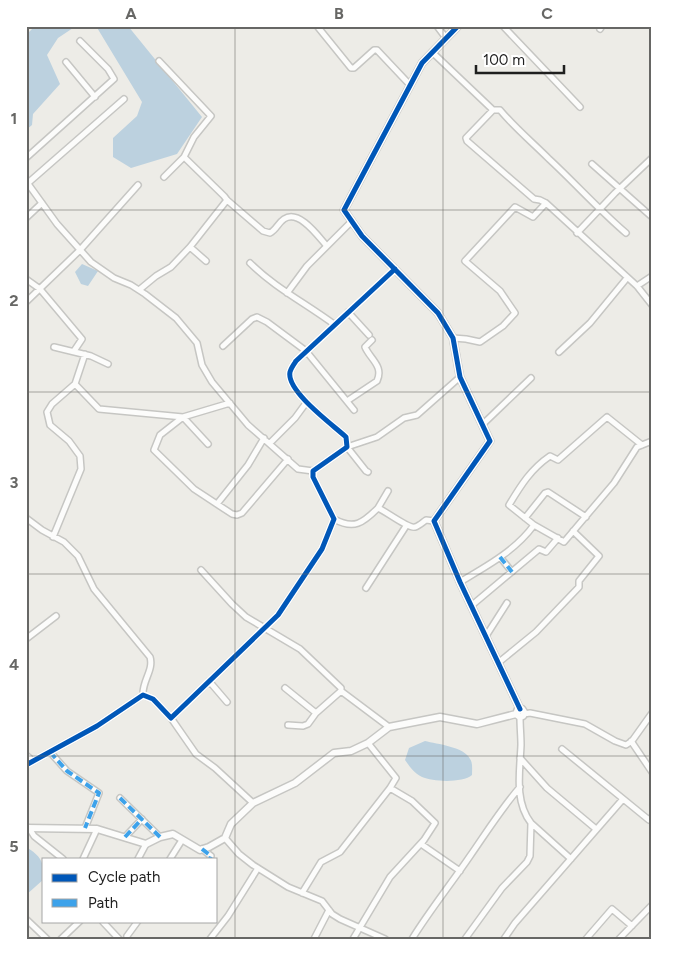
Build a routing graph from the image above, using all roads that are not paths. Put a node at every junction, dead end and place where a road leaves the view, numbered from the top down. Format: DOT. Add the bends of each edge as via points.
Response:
graph roads {
  1 [pos="317,26"];
  2 [pos="437,26"];
  3 [pos="458,26"];
  4 [pos="503,26"];
  5 [pos="446,38"];
  6 [pos="80,41"];
  7 [pos="432,52"];
  8 [pos="159,61"];
  9 [pos="66,62"];
  10 [pos="410,86"];
  11 [pos="95,97"];
  12 [pos="124,99"];
  13 [pos="580,108"];
  14 [pos="493,110"];
  15 [pos="184,157"];
  16 [pos="26,158"];
  17 [pos="652,158"];
  18 [pos="592,164"];
  19 [pos="164,177"];
  20 [pos="27,182"];
  21 [pos="138,185"];
  22 [pos="620,188"];
  23 [pos="227,200"];
  24 [pos="42,203"];
  25 [pos="546,203"];
  26 [pos="598,209"];
  27 [pos="652,217"];
  28 [pos="26,218"];
  29 [pos="352,221"];
  30 [pos="577,233"];
  31 [pos="626,233"];
  32 [pos="326,245"];
  33 [pos="190,246"];
  34 [pos="80,250"];
  35 [pos="206,261"];
  36 [pos="250,263"];
  37 [pos="395,269"];
  38 [pos="652,276"];
  39 [pos="628,278"];
  40 [pos="26,279"];
  41 [pos="637,286"];
  42 [pos="40,289"];
  43 [pos="138,290"];
  44 [pos="287,293"];
  45 [pos="26,302"];
  46 [pos="652,305"];
  47 [pos="348,312"];
  48 [pos="335,324"];
  49 [pos="368,335"];
  50 [pos="453,338"];
  51 [pos="372,340"];
  52 [pos="223,346"];
  53 [pos="54,347"];
  54 [pos="74,351"];
  55 [pos="306,351"];
  56 [pos="559,352"];
  57 [pos="86,354"];
  58 [pos="108,364"];
  59 [pos="460,377"];
  60 [pos="531,378"];
  61 [pos="75,384"];
  62 [pos="347,401"];
  63 [pos="306,402"];
  64 [pos="230,403"];
  65 [pos="354,410"];
  66 [pos="183,417"];
  67 [pos="483,424"];
  68 [pos="264,438"];
  69 [pos="652,441"];
  70 [pos="270,443"];
  71 [pos="208,444"];
  72 [pos="642,445"];
  73 [pos="347,447"];
  74 [pos="288,459"];
  75 [pos="313,471"];
  76 [pos="368,472"];
  77 [pos="388,491"];
  78 [pos="216,504"];
  79 [pos="378,508"];
  80 [pos="586,516"];
  81 [pos="26,518"];
  82 [pos="525,518"];
  83 [pos="334,520"];
  84 [pos="434,522"];
  85 [pos="534,525"];
  86 [pos="406,526"];
  87 [pos="573,531"];
  88 [pos="54,536"];
  89 [pos="558,538"];
  90 [pos="500,557"];
  91 [pos="201,570"];
  92 [pos="512,572"];
  93 [pos="460,582"];
  94 [pos="366,588"];
  95 [pos="507,603"];
  96 [pos="471,606"];
  97 [pos="56,616"];
  98 [pos="264,628"];
  99 [pos="486,636"];
  100 [pos="26,639"];
  101 [pos="498,662"];
  102 [pos="209,681"];
  103 [pos="285,688"];
  104 [pos="341,691"];
  105 [pos="143,695"];
  106 [pos="227,702"];
  107 [pos="316,713"];
  108 [pos="520,713"];
  109 [pos="652,713"];
  110 [pos="171,718"];
  111 [pos="288,725"];
  112 [pos="389,726"];
  113 [pos="631,741"];
  114 [pos="368,743"];
  115 [pos="562,749"];
  116 [pos="50,752"];
  117 [pos="26,755"];
  118 [pos="520,758"];
  119 [pos="33,761"];
  120 [pos="26,765"];
  121 [pos="652,772"];
  122 [pos="520,787"];
  123 [pos="390,788"];
  124 [pos="120,798"];
  125 [pos="623,799"];
  126 [pos="253,803"];
  127 [pos="652,818"];
  128 [pos="142,819"];
  129 [pos="531,823"];
  130 [pos="28,828"];
  131 [pos="85,828"];
  132 [pos="97,828"];
  133 [pos="596,829"];
  134 [pos="125,837"];
  135 [pos="160,837"];
  136 [pos="225,838"];
  137 [pos="182,840"];
  138 [pos="146,844"];
  139 [pos="421,844"];
  140 [pos="202,849"];
  141 [pos="62,858"];
  142 [pos="83,858"];
  143 [pos="139,858"];
  144 [pos="171,858"];
  145 [pos="210,858"];
  146 [pos="571,858"];
  147 [pos="258,868"];
  148 [pos="460,871"];
  149 [pos="302,893"];
  150 [pos="652,905"];
  151 [pos="328,910"];
  152 [pos="31,914"];
  153 [pos="26,920"];
  154 [pos="79,922"];
  155 [pos="103,922"];
  156 [pos="137,922"];
  157 [pos="632,926"];
  158 [pos="359,927"];
  159 [pos="466,937"];
  160 [pos="127,938"];
  161 [pos="47,939"];
  162 [pos="61,939"];
  163 [pos="119,939"];
  164 [pos="210,939"];
  165 [pos="314,939"];
  166 [pos="353,939"];
  167 [pos="385,939"];
  168 [pos="412,939"];
  169 [pos="473,939"];
  170 [pos="504,939"];
  171 [pos="586,939"];
  172 [pos="619,939"];
  1 -- 10 [label="street" via="351,68 377,50"];
  2 -- 5 [label="street"];
  3 -- 5 [label="street"];
  4 -- 13 [label="street"];
  5 -- 7 [label="street"];
  6 -- 11 [label="street" via="114,77"];
  7 -- 10 [label="street" via="422,62"];
  7 -- 14 [label="street"];
  8 -- 15 [label="street" via="211,116 194,137"];
  9 -- 11 [label="street"];
  10 -- 29 [label="street" via="344,210"];
  11 -- 16 [label="street"];
  12 -- 20 [label="street"];
  14 -- 25 [label="street" via="466,138 467,141 534,200"];
  14 -- 26 [label="street" via="500,110 519,133"];
  15 -- 19 [label="street"];
  15 -- 23 [label="street"];
  17 -- 22 [label="street"];
  18 -- 22 [label="street"];
  20 -- 24 [label="street"];
  21 -- 34 [label="street"];
  22 -- 26 [label="street"];
  22 -- 27 [label="street"];
  23 -- 32 [label="street" via="270,234 283,220 295,218 310,226"];
  23 -- 33 [label="street"];
  24 -- 28 [label="street"];
  24 -- 34 [label="street"];
  25 -- 30 [label="street"];
  25 -- 50 [label="street" via="532,217 515,207 466,261 500,291 514,313 503,326 480,342"];
  26 -- 30 [label="street"];
  26 -- 31 [label="street"];
  29 -- 32 [label="street"];
  29 -- 37 [label="street" via="362,236"];
  30 -- 39 [label="street"];
  32 -- 44 [label="street"];
  33 -- 35 [label="street"];
  33 -- 43 [label="street" via="171,267"];
  34 -- 42 [label="street"];
  34 -- 43 [label="street" via="102,270"];
  36 -- 44 [label="street"];
  37 -- 47 [label="street"];
  37 -- 50 [label="street" via="438,313"];
  38 -- 41 [label="street"];
  39 -- 41 [label="street"];
  39 -- 56 [label="street"];
  40 -- 42 [label="street"];
  41 -- 46 [label="street"];
  42 -- 45 [label="street"];
  42 -- 54 [label="street" via="82,339"];
  43 -- 64 [label="street" via="186,329 197,343 202,365 212,382"];
  44 -- 48 [label="street"];
  47 -- 48 [label="street"];
  47 -- 49 [label="street"];
  48 -- 55 [label="street"];
  50 -- 59 [label="street"];
  51 -- 62 [label="street" via="365,347 377,363 377,381"];
  52 -- 55 [label="street" via="257,317"];
  53 -- 54 [label="street"];
  54 -- 57 [label="street"];
  55 -- 62 [label="street"];
  55 -- 63 [label="street" via="290,372 291,382"];
  57 -- 58 [label="street"];
  57 -- 61 [label="street"];
  59 -- 67 [label="street"];
  59 -- 73 [label="street" via="417,415 404,418 377,437"];
  60 -- 67 [label="street"];
  61 -- 66 [label="street" via="99,409"];
  61 -- 88 [label="street" via="47,412 50,424 80,456 81,469"];
  62 -- 65 [label="street"];
  63 -- 70 [label="street"];
  63 -- 73 [label="street" via="346,438"];
  64 -- 66 [label="street"];
  64 -- 68 [label="street"];
  66 -- 71 [label="street"];
  66 -- 78 [label="street" via="160,435 154,450 194,490"];
  67 -- 84 [label="street" via="490,441"];
  68 -- 70 [label="street"];
  68 -- 78 [label="street" via="248,465"];
  69 -- 72 [label="street"];
  70 -- 74 [label="street"];
  72 -- 80 [label="street" via="637,447 614,483"];
  72 -- 82 [label="street" via="607,417 558,460 550,456 524,480 509,505"];
  73 -- 75 [label="street"];
  73 -- 76 [label="street"];
  74 -- 75 [label="street" via="298,469"];
  74 -- 78 [label="street" via="242,513 232,514"];
  75 -- 83 [label="street"];
  77 -- 79 [label="street"];
  79 -- 83 [label="street" via="360,524 342,524"];
  79 -- 86 [label="street"];
  80 -- 82 [label="street" via="545,492"];
  80 -- 87 [label="street"];
  81 -- 88 [label="street"];
  82 -- 85 [label="street"];
  83 -- 98 [label="street" via="322,549 278,615"];
  84 -- 86 [label="street" via="426,520 416,527"];
  84 -- 93 [label="street"];
  85 -- 89 [label="street"];
  85 -- 90 [label="street" via="523,540"];
  86 -- 94 [label="street"];
  87 -- 89 [label="street" via="564,542"];
  87 -- 101 [label="street" via="599,556 578,581 579,587 536,632"];
  88 -- 105 [label="street" via="78,556 94,588 150,657 152,664"];
  89 -- 92 [label="street" via="546,552 539,549"];
  90 -- 92 [label="street"];
  90 -- 93 [label="street"];
  91 -- 98 [label="street" via="246,617"];
  92 -- 96 [label="street"];
  93 -- 96 [label="street"];
  95 -- 99 [label="street"];
  96 -- 99 [label="street"];
  97 -- 100 [label="street"];
  98 -- 102 [label="street"];
  98 -- 104 [label="street" via="300,649"];
  99 -- 101 [label="street"];
  101 -- 108 [label="street"];
  102 -- 106 [label="street"];
  102 -- 110 [label="street"];
  103 -- 107 [label="street"];
  104 -- 107 [label="street"];
  104 -- 112 [label="street"];
  105 -- 110 [label="street" via="153,699"];
  105 -- 116 [label="street"];
  107 -- 111 [label="street" via="308,724"];
  108 -- 112 [label="street" via="477,724 440,717"];
  108 -- 113 [label="street" via="585,724 614,741 626,745"];
  108 -- 118 [label="street"];
  109 -- 113 [label="street"];
  110 -- 126 [label="street" via="196,754"];
  112 -- 114 [label="street"];
  113 -- 121 [label="street"];
  114 -- 123 [label="street" via="396,778"];
  114 -- 126 [label="street" via="351,751 334,753 295,783"];
  115 -- 125 [label="street"];
  116 -- 119 [label="street"];
  116 -- 131 [label="street" via="67,770 99,793"];
  117 -- 119 [label="street"];
  118 -- 122 [label="street"];
  118 -- 133 [label="street" via="547,788"];
  119 -- 120 [label="street"];
  122 -- 129 [label="street" via="526,816"];
  122 -- 148 [label="street" via="503,806"];
  123 -- 139 [label="street" via="412,801 435,824"];
  123 -- 149 [label="street" via="340,852 321,862"];
  124 -- 128 [label="street"];
  125 -- 127 [label="street" via="646,819"];
  125 -- 133 [label="street"];
  126 -- 136 [label="street" via="231,824"];
  128 -- 134 [label="street"];
  128 -- 135 [label="street"];
  129 -- 146 [label="street"];
  129 -- 159 [label="street" via="527,862 507,882"];
  130 -- 131 [label="street"];
  130 -- 141 [label="street"];
  131 -- 132 [label="street"];
  132 -- 134 [label="street"];
  132 -- 142 [label="street"];
  133 -- 146 [label="street"];
  134 -- 138 [label="street"];
  135 -- 137 [label="street" via="173,834"];
  135 -- 138 [label="street"];
  136 -- 140 [label="street"];
  136 -- 147 [label="street"];
  137 -- 140 [label="street"];
  137 -- 144 [label="street"];
  138 -- 143 [label="street"];
  139 -- 148 [label="street"];
  139 -- 158 [label="street" via="390,877"];
  140 -- 145 [label="street"];
  146 -- 170 [label="street"];
  147 -- 149 [label="street"];
  147 -- 164 [label="street"];
  148 -- 168 [label="street"];
  149 -- 151 [label="street" via="322,901"];
  150 -- 157 [label="street"];
  151 -- 158 [label="street"];
  151 -- 165 [label="street"];
  152 -- 153 [label="street"];
  153 -- 161 [label="street"];
  154 -- 162 [label="street"];
  155 -- 163 [label="street"];
  156 -- 160 [label="street"];
  157 -- 171 [label="street" via="612,909"];
  157 -- 172 [label="street"];
  158 -- 166 [label="street"];
  158 -- 167 [label="street"];
  159 -- 169 [label="street"];
}
